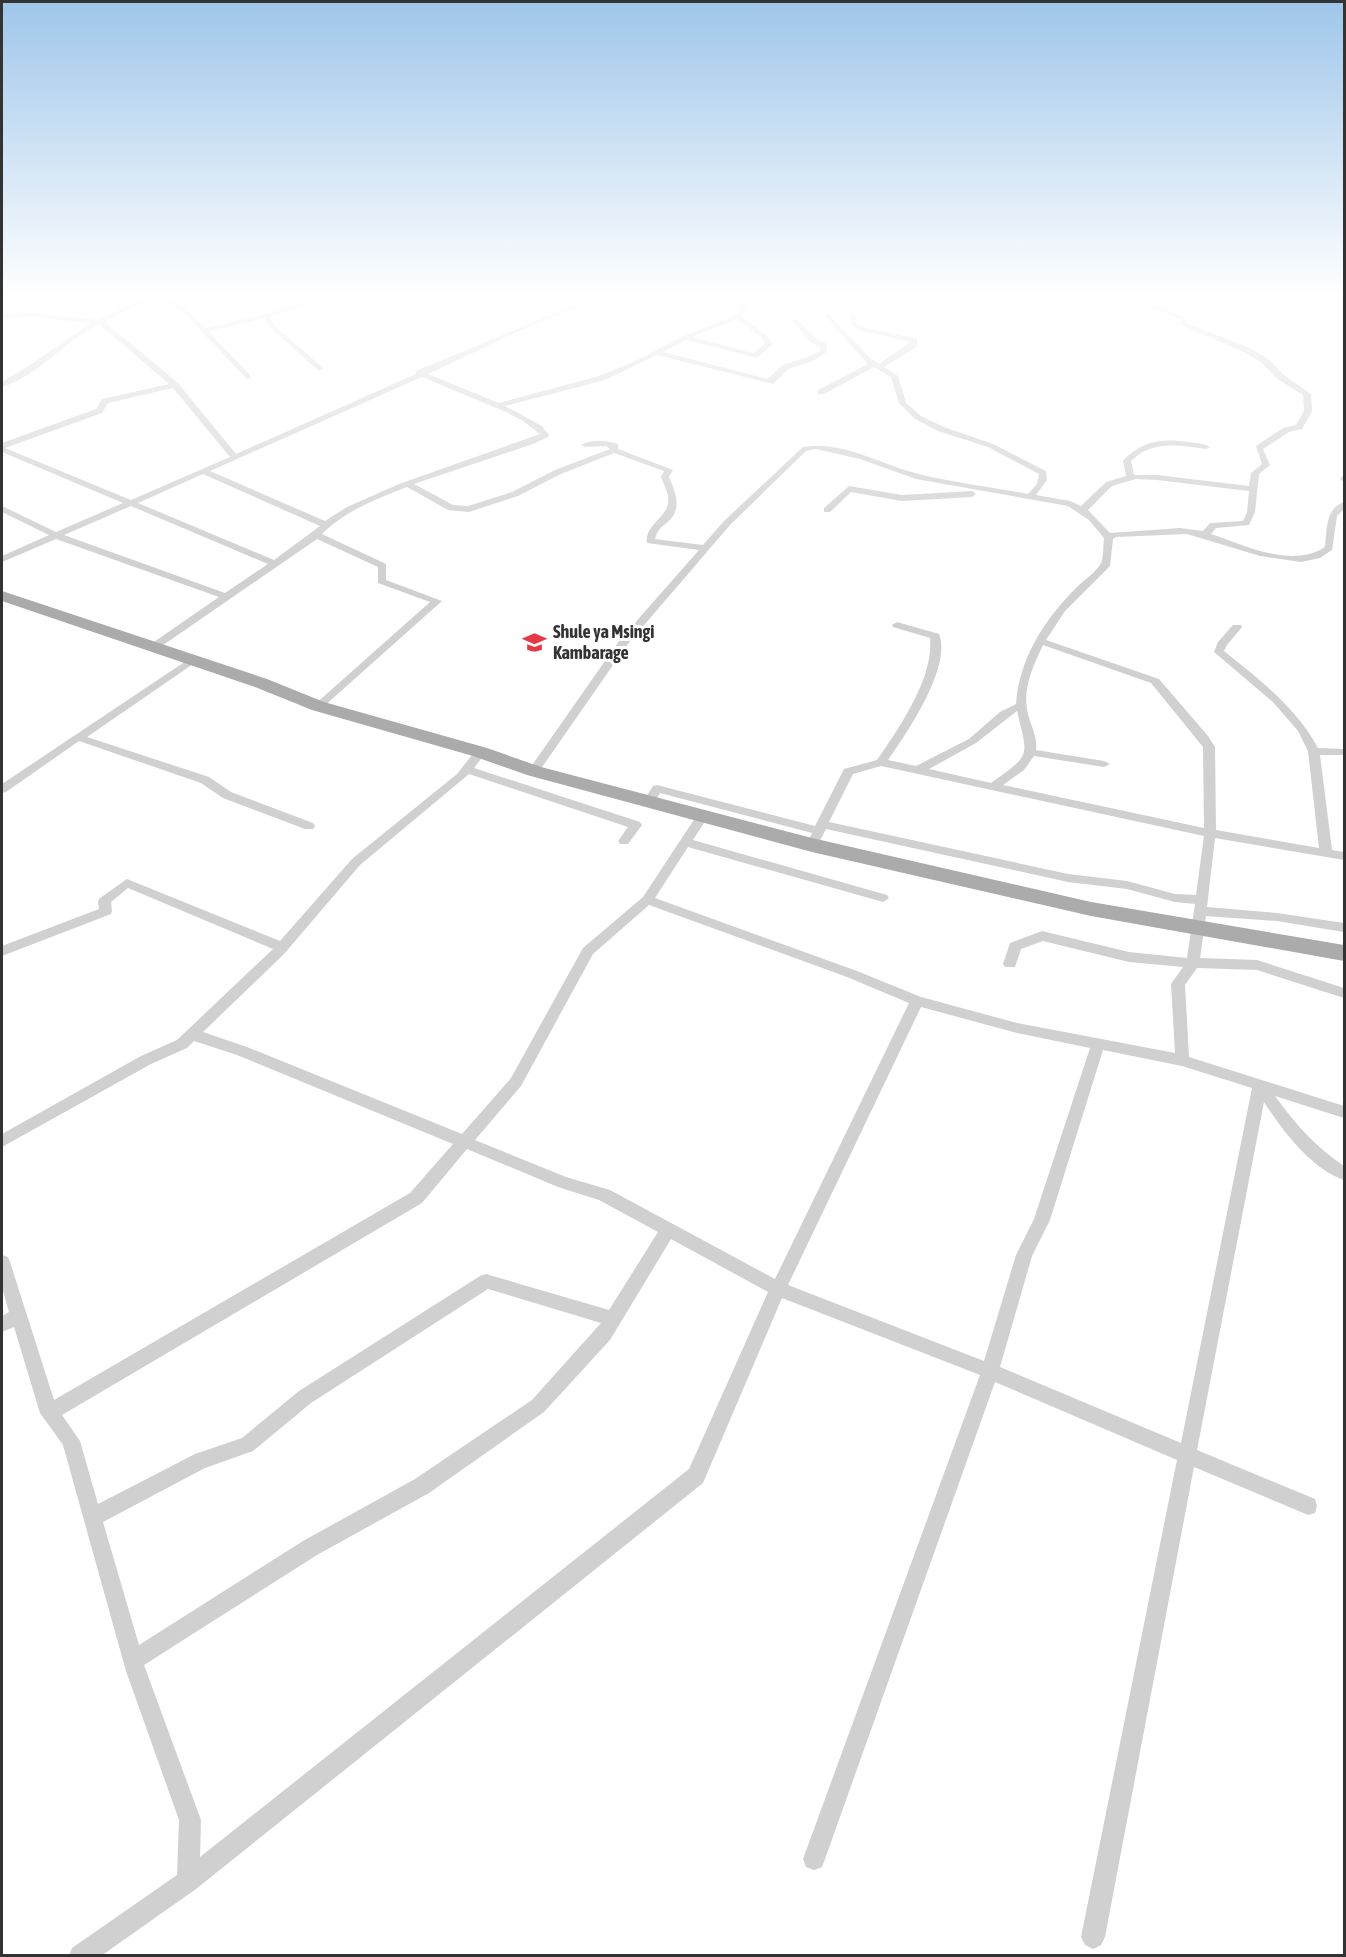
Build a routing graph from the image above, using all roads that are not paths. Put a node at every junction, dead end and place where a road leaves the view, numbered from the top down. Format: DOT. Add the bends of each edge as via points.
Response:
graph roads {
  1 [pos="174,385"];
  2 [pos="175,385"];
  3 [pos="394,385"];
  4 [pos="452,385"];
  5 [pos="574,385"];
  6 [pos="835,385"];
  7 [pos="896,385"];
  8 [pos="1293,385"];
  9 [pos="821,392"];
  10 [pos="495,406"];
  11 [pos="585,445"];
  12 [pos="1206,447"];
  13 [pos="2,448"];
  14 [pos="614,450"];
  15 [pos="235,458"];
  16 [pos="203,471"];
  17 [pos="1130,477"];
  18 [pos="858,479"];
  19 [pos="409,485"];
  20 [pos="849,489"];
  21 [pos="1252,489"];
  22 [pos="1004,493"];
  23 [pos="1029,498"];
  24 [pos="130,503"];
  25 [pos="1344,505"];
  26 [pos="2,509"];
  27 [pos="1083,509"];
  28 [pos="827,510"];
  29 [pos="1340,513"];
  30 [pos="324,524"];
  31 [pos="316,535"];
  32 [pos="1205,535"];
  33 [pos="57,536"];
  34 [pos="1109,538"];
  35 [pos="706,548"];
  36 [pos="2,559"];
  37 [pos="274,562"];
  38 [pos="2,596"];
  39 [pos="224,596"];
  40 [pos="897,625"];
  41 [pos="1237,627"];
  42 [pos="1040,641"];
  43 [pos="152,648"];
  44 [pos="192,660"];
  45 [pos="318,706"];
  46 [pos="1021,706"];
  47 [pos="80,738"];
  48 [pos="1314,751"];
  49 [pos="480,752"];
  50 [pos="1030,752"];
  51 [pos="1344,752"];
  52 [pos="881,762"];
  53 [pos="1104,764"];
  54 [pos="467,769"];
  55 [pos="917,770"];
  56 [pos="534,771"];
  57 [pos="994,786"];
  58 [pos="2,789"];
  59 [pos="650,800"];
  60 [pos="703,814"];
  61 [pos="309,826"];
  62 [pos="1210,832"];
  63 [pos="817,833"];
  64 [pos="624,841"];
  65 [pos="685,842"];
  66 [pos="1326,853"];
  67 [pos="1344,856"];
  68 [pos="883,898"];
  69 [pos="647,900"];
  70 [pos="1199,913"];
  71 [pos="1344,928"];
  72 [pos="282,947"];
  73 [pos="2,951"];
  74 [pos="1344,953"];
  75 [pos="1193,963"];
  76 [pos="1010,964"];
  77 [pos="1344,993"];
  78 [pos="917,1001"];
  79 [pos="191,1034"];
  80 [pos="1098,1046"];
  81 [pos="1182,1060"];
  82 [pos="1260,1084"];
  83 [pos="1344,1112"];
  84 [pos="2,1141"];
  85 [pos="465,1142"];
  86 [pos="1344,1174"];
  87 [pos="668,1229"];
  88 [pos="2,1262"];
  89 [pos="778,1289"];
  90 [pos="613,1318"];
  91 [pos="10,1320"];
  92 [pos="990,1371"];
  93 [pos="49,1413"];
  94 [pos="1187,1456"];
  95 [pos="1308,1506"];
  96 [pos="93,1517"];
  97 [pos="133,1660"];
  98 [pos="814,1859"];
  99 [pos="188,1881"];
  100 [pos="1093,1937"];
  101 [pos="80,1956"];
  1 -- 13 [label="street" via="105,401 99,411"];
  2 -- 15 [label="street"];
  3 -- 15 [label="street"];
  4 -- 10 [label="street"];
  5 -- 10 [label="street"];
  6 -- 9 [label="street"];
  7 -- 23 [label="street" via="908,410 939,428 1002,450 1030,470 1043,473 1041,485"];
  8 -- 21 [label="street" via="1307,394 1308,411 1299,427 1286,430 1259,448 1266,465 1255,473"];
  10 -- 19 [label="street" via="534,422 545,435"];
  11 -- 14 [label="street" via="607,443 615,446"];
  12 -- 17 [label="street" via="1169,442 1145,447 1127,461"];
  13 -- 24 [label="street"];
  14 -- 19 [label="street" via="515,494 469,509 451,508"];
  14 -- 35 [label="street" via="669,470 665,477 674,497 670,514 654,528 650,541"];
  15 -- 16 [label="street"];
  16 -- 24 [label="street"];
  16 -- 30 [label="street"];
  17 -- 21 [label="street" via="1155,476"];
  17 -- 27 [label="street" via="1111,483"];
  18 -- 20 [label="street"];
  19 -- 30 [label="street"];
  20 -- 22 [label="street" via="902,498"];
  20 -- 28 [label="street"];
  21 -- 32 [label="street" via="1251,512 1246,523 1213,525"];
  22 -- 23 [label="street"];
  22 -- 35 [label="street" via="916,476 833,450 803,449"];
  23 -- 27 [label="street"];
  24 -- 33 [label="street"];
  24 -- 37 [label="street"];
  25 -- 29 [label="street"];
  26 -- 33 [label="street"];
  27 -- 34 [label="street"];
  29 -- 32 [label="street" via="1333,515 1329,548 1315,556 1286,558 1252,552"];
  30 -- 31 [label="street"];
  31 -- 37 [label="street"];
  31 -- 45 [label="street" via="383,566 381,581 437,601"];
  32 -- 34 [label="street" via="1173,531 1116,534"];
  33 -- 36 [label="street"];
  33 -- 39 [label="street"];
  34 -- 42 [label="street" via="1105,566 1081,585"];
  35 -- 56 [label="street" via="623,643"];
  37 -- 39 [label="street"];
  38 -- 43 [label="main road"];
  39 -- 43 [label="street"];
  40 -- 52 [label="street" via="935,636 938,644 929,677 899,738"];
  41 -- 48 [label="street" via="1219,652 1277,700 1304,730"];
  42 -- 46 [label="street" via="1024,682"];
  42 -- 62 [label="street" via="1162,686 1209,747"];
  43 -- 44 [label="main road"];
  44 -- 45 [label="main road"];
  44 -- 47 [label="street"];
  45 -- 49 [label="main road"];
  46 -- 50 [label="street" via="1030,731"];
  46 -- 55 [label="street" via="1007,712 954,753"];
  47 -- 58 [label="street"];
  47 -- 61 [label="street" via="205,780 227,795"];
  48 -- 51 [label="street"];
  48 -- 66 [label="street"];
  49 -- 54 [label="street"];
  49 -- 56 [label="main road"];
  50 -- 53 [label="street"];
  50 -- 57 [label="street" via="1023,765"];
  52 -- 55 [label="street"];
  52 -- 63 [label="street" via="848,772"];
  54 -- 64 [label="street" via="636,825"];
  54 -- 72 [label="street" via="356,862"];
  55 -- 57 [label="street"];
  56 -- 59 [label="main road"];
  57 -- 62 [label="street"];
  59 -- 60 [label="main road"];
  59 -- 63 [label="street" via="657,789"];
  60 -- 63 [label="main road"];
  60 -- 65 [label="street"];
  62 -- 66 [label="street"];
  62 -- 70 [label="street"];
  63 -- 70 [label="main road" via="986,887"];
  63 -- 70 [label="street" via="1127,885 1175,898"];
  65 -- 68 [label="street"];
  65 -- 69 [label="street"];
  66 -- 67 [label="street"];
  69 -- 78 [label="street"];
  69 -- 85 [label="street" via="588,951 516,1082"];
  70 -- 71 [label="street" via="1278,917"];
  70 -- 74 [label="main road"];
  70 -- 75 [label="street"];
  72 -- 73 [label="street" via="128,883 104,901 106,911"];
  72 -- 79 [label="street"];
  75 -- 76 [label="street" via="1129,957 1042,936 1015,946"];
  75 -- 77 [label="street" via="1257,965"];
  75 -- 81 [label="street" via="1178,984"];
  78 -- 80 [label="street"];
  78 -- 89 [label="street"];
  79 -- 84 [label="street" via="182,1044"];
  79 -- 85 [label="street"];
  80 -- 81 [label="street"];
  80 -- 92 [label="street" via="1042,1220 1024,1255"];
  81 -- 82 [label="street"];
  82 -- 83 [label="street"];
  82 -- 86 [label="street" via="1285,1125"];
  82 -- 94 [label="street"];
  85 -- 87 [label="street" via="604,1195"];
  85 -- 93 [label="street" via="416,1198"];
  87 -- 89 [label="street"];
  87 -- 90 [label="street"];
  88 -- 91 [label="street"];
  89 -- 92 [label="street"];
  89 -- 99 [label="street" via="696,1476"];
  90 -- 96 [label="street" via="486,1281 305,1397 247,1445 201,1460"];
  90 -- 97 [label="street" via="604,1334 538,1406 422,1486 310,1548"];
  91 -- 93 [label="street"];
  92 -- 94 [label="street"];
  92 -- 98 [label="street"];
  93 -- 96 [label="street" via="71,1441"];
  94 -- 95 [label="street"];
  94 -- 100 [label="street"];
  96 -- 97 [label="street"];
  97 -- 99 [label="street" via="190,1820"];
  99 -- 101 [label="street"];
}
